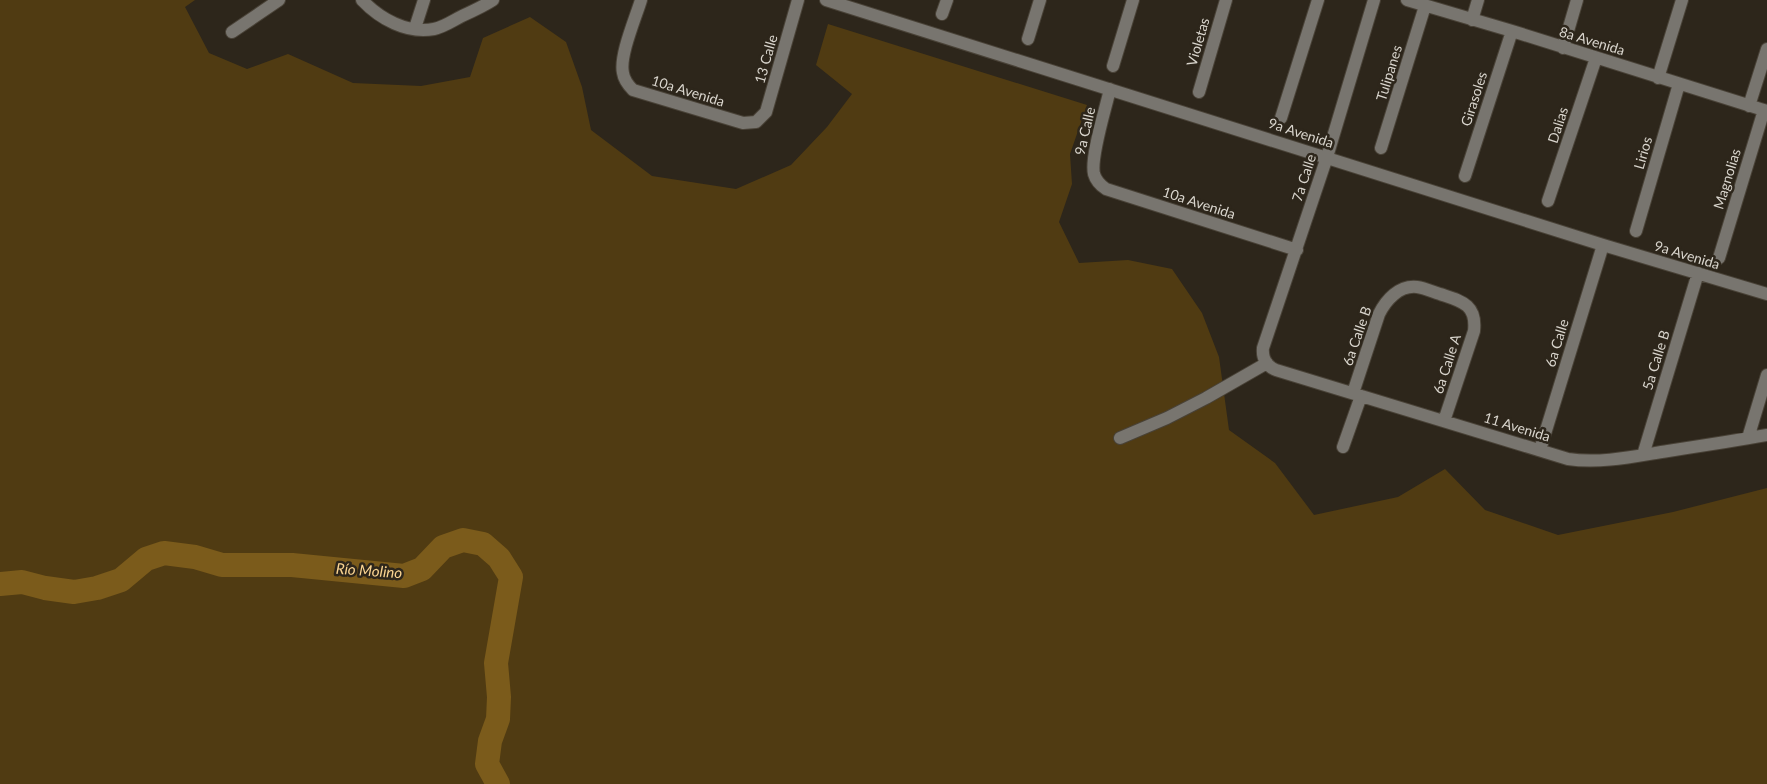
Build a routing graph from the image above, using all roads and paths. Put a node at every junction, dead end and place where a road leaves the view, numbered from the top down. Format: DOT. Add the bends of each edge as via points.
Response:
graph roads {
  1 [pos="278,0"];
  2 [pos="362,0"];
  3 [pos="424,0"];
  4 [pos="642,0"];
  5 [pos="798,0"];
  6 [pos="826,0"];
  7 [pos="947,0"];
  8 [pos="1040,0"];
  9 [pos="1134,0"];
  10 [pos="1226,0"];
  11 [pos="1318,0"];
  12 [pos="1374,0"];
  13 [pos="1407,0"];
  14 [pos="1478,0"];
  15 [pos="1577,0"];
  16 [pos="1682,0"];
  17 [pos="491,2"];
  18 [pos="1425,6"];
  19 [pos="942,14"];
  20 [pos="1472,20"];
  21 [pos="415,28"];
  22 [pos="1512,31"];
  23 [pos="232,32"];
  24 [pos="1028,39"];
  25 [pos="1562,48"];
  26 [pos="1767,49"];
  27 [pos="1596,58"];
  28 [pos="1114,66"];
  29 [pos="1658,78"];
  30 [pos="1679,84"];
  31 [pos="1110,88"];
  32 [pos="1199,92"];
  33 [pos="1749,106"];
  34 [pos="1766,110"];
  35 [pos="1281,118"];
  36 [pos="756,122"];
  37 [pos="1381,148"];
  38 [pos="1327,157"];
  39 [pos="1465,176"];
  40 [pos="1096,180"];
  41 [pos="1548,201"];
  42 [pos="1636,231"];
  43 [pos="1603,245"];
  44 [pos="1297,250"];
  45 [pos="1719,258"];
  46 [pos="1698,274"];
  47 [pos="1395,293"];
  48 [pos="1767,294"];
  49 [pos="1266,363"];
  50 [pos="1767,375"];
  51 [pos="1357,394"];
  52 [pos="1444,421"];
  53 [pos="1767,435"];
  54 [pos="1120,438"];
  55 [pos="1748,438"];
  56 [pos="1343,447"];
  57 [pos="1540,450"];
  58 [pos="1643,455"];
  1 -- 23 [label="street"];
  2 -- 21 [label="street" via="391,22"];
  3 -- 21 [label="street"];
  4 -- 36 [label="street, 10a Avenida" via="626,48 622,72 632,90 743,123"];
  5 -- 36 [label="street, 13 Calle" via="766,112"];
  6 -- 31 [label="street, 9a Avenida"];
  7 -- 19 [label="street"];
  8 -- 24 [label="street"];
  9 -- 28 [label="street"];
  10 -- 32 [label="street, Violetas"];
  11 -- 35 [label="street"];
  12 -- 38 [label="street, 7a Calle"];
  13 -- 18 [label="street, 8a Avenida"];
  14 -- 20 [label="street"];
  15 -- 25 [label="street"];
  16 -- 29 [label="street"];
  17 -- 21 [label="street" via="434,29"];
  18 -- 20 [label="street, 8a Avenida"];
  18 -- 37 [label="street, Tulipanes"];
  20 -- 22 [label="street, 8a Avenida"];
  22 -- 25 [label="street, 8a Avenida"];
  22 -- 39 [label="street, Girasoles"];
  25 -- 27 [label="street, 8a Avenida"];
  26 -- 33 [label="street"];
  27 -- 29 [label="street, 8a Avenida"];
  27 -- 41 [label="street, Dalias"];
  29 -- 30 [label="street, 8a Avenida"];
  30 -- 33 [label="street, 8a Avenida"];
  30 -- 42 [label="street, Lirios"];
  31 -- 38 [label="street, 9a Avenida"];
  31 -- 40 [label="street, 9a Calle" via="1093,163"];
  33 -- 34 [label="street, 8a Avenida"];
  34 -- 45 [label="street, Magnolias"];
  38 -- 43 [label="street, 9a Avenida"];
  38 -- 44 [label="street, 7a Calle"];
  40 -- 44 [label="street, 10a Avenida" via="1106,189"];
  43 -- 46 [label="street, 9a Avenida"];
  43 -- 57 [label="street, 6a Calle"];
  44 -- 49 [label="street, 7a Calle" via="1263,348"];
  46 -- 48 [label="street, 9a Avenida"];
  46 -- 58 [label="street, 5a Calle B"];
  47 -- 51 [label="street, 6a Calle B" via="1379,314"];
  47 -- 52 [label="street, 6a Calle A" via="1417,287 1464,302 1474,316 1474,331"];
  49 -- 51 [label="street, 11 Avenida" via="1276,370"];
  49 -- 54 [label="street" via="1206,398"];
  50 -- 55 [label="street"];
  51 -- 52 [label="street, 11 Avenida"];
  51 -- 56 [label="street, 6a Calle B"];
  52 -- 57 [label="street, 11 Avenida"];
  53 -- 55 [label="street, 11 Avenida"];
  55 -- 58 [label="street, 11 Avenida"];
  57 -- 58 [label="street, 11 Avenida" via="1568,459 1590,461"];
}
